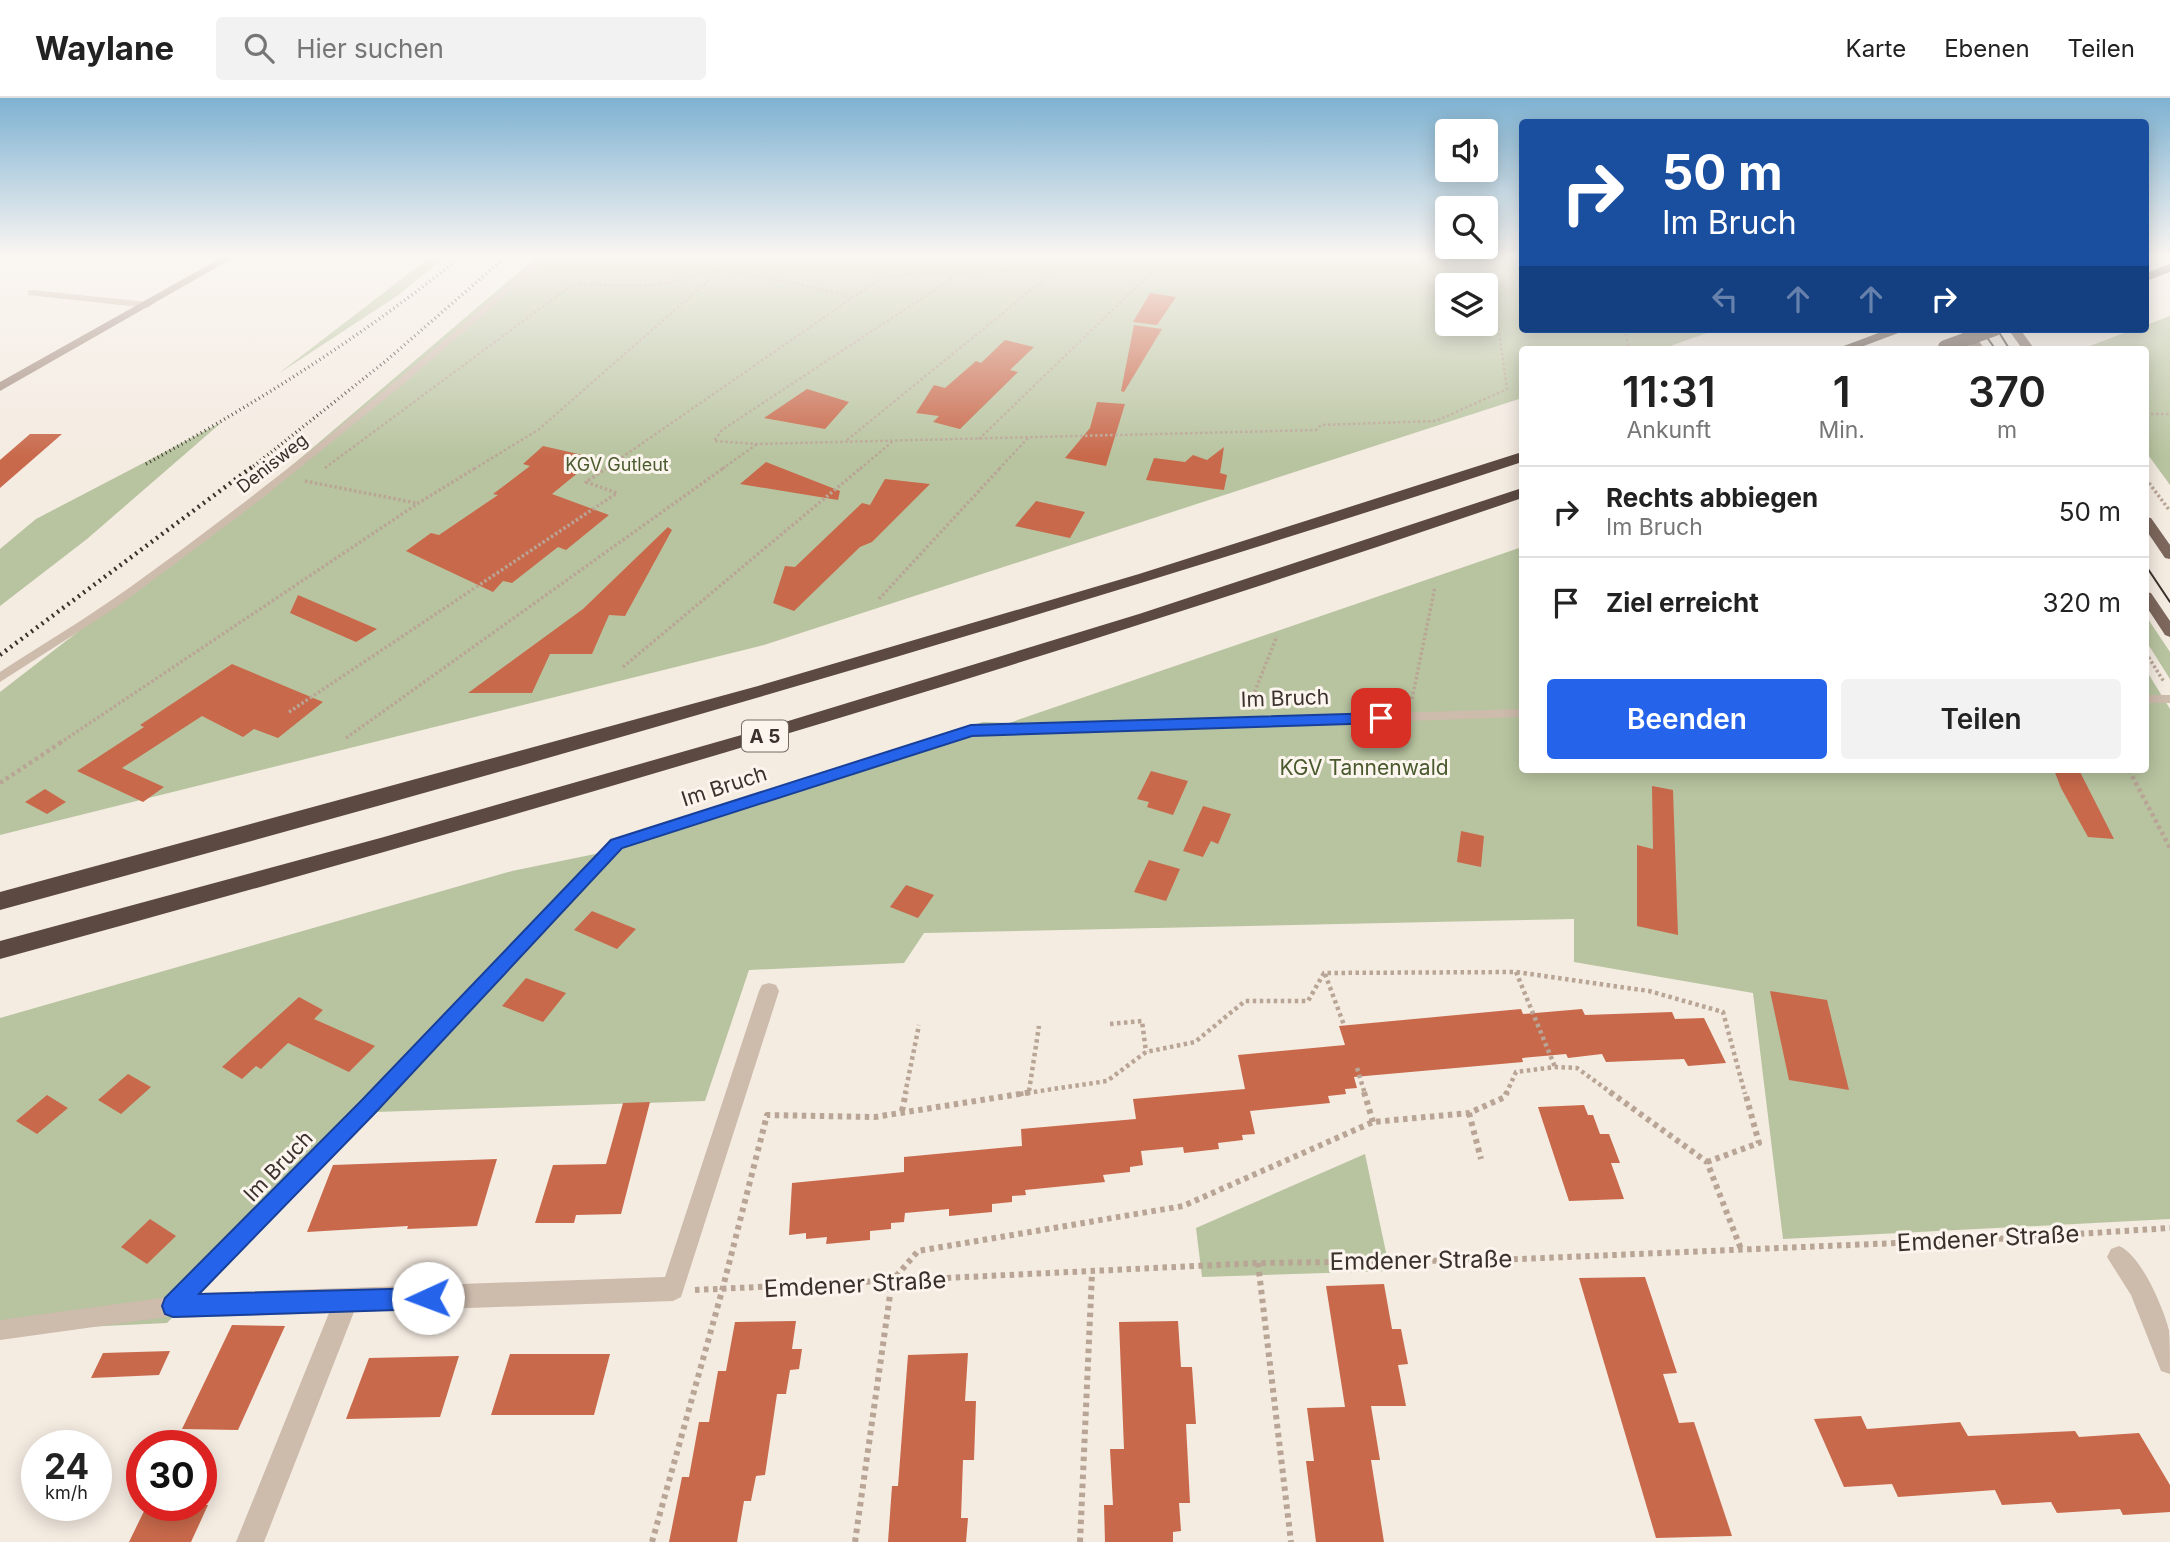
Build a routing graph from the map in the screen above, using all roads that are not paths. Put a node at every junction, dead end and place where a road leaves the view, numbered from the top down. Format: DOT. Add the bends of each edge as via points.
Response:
graph roads {
  1 [pos="118,321"];
  2 [pos="471,321"];
  3 [pos="1890,333"];
  4 [pos="1983,333"];
  5 [pos="1852,346"];
  6 [pos="1946,346"];
  7 [pos="0,387"];
  8 [pos="1519,458"];
  9 [pos="1519,494"];
  10 [pos="2149,525"];
  11 [pos="2170,555"];
  12 [pos="2149,600"];
  13 [pos="2170,632"];
  14 [pos="0,678"];
  15 [pos="2149,699"];
  16 [pos="2170,699"];
  17 [pos="1519,713"];
  18 [pos="0,901"];
  19 [pos="0,950"];
  20 [pos="769,991"];
  21 [pos="2119,1257"];
  22 [pos="346,1301"];
  23 [pos="173,1306"];
  24 [pos="0,1330"];
  25 [pos="2170,1363"];
  26 [pos="250,1542"];
  1 -- 7 [label="main road"];
  2 -- 14 [label="lane, Denisweg" via="359,418 148,580"];
  3 -- 5 [label="highway"];
  4 -- 6 [label="highway, bridge"];
  8 -- 18 [label="highway, A 5" via="1007,620 524,759"];
  9 -- 19 [label="highway, A 5" via="1374,545 746,742"];
  10 -- 11 [label="main road"];
  12 -- 13 [label="main road"];
  15 -- 16 [label="lane"];
  17 -- 23 [label="lane, Im Bruch" via="971,731 616,844"];
  20 -- 22 [label="street" via="673,1289"];
  21 -- 25 [label="street" via="2140,1287"];
  22 -- 23 [label="street"];
  22 -- 26 [label="street"];
  23 -- 24 [label="lane"];
}
